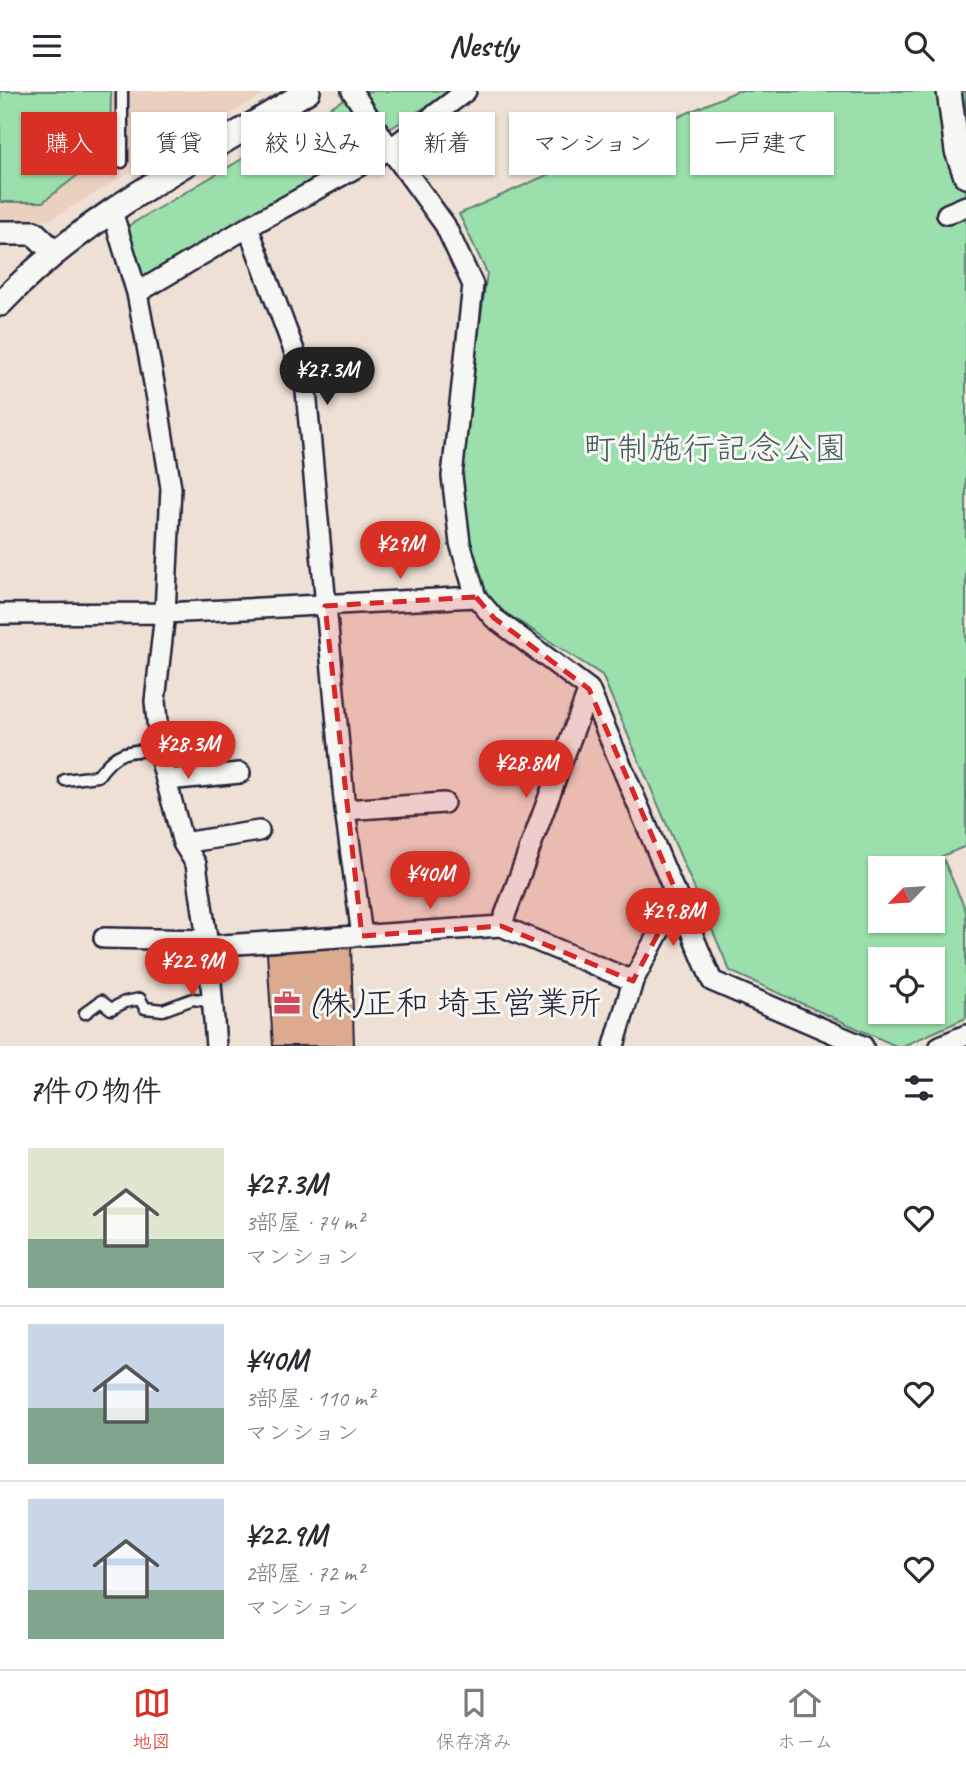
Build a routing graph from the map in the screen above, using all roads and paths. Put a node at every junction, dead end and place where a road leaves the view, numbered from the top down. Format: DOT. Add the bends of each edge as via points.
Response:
graph roads {
  1 [pos="122,91"];
  2 [pos="308,91"];
  3 [pos="352,91"];
  4 [pos="466,91"];
  5 [pos="949,91"];
  6 [pos="390,149"];
  7 [pos="122,162"];
  8 [pos="966,176"];
  9 [pos="966,206"];
  10 [pos="112,211"];
  11 [pos="947,214"];
  12 [pos="248,226"];
  13 [pos="0,233"];
  14 [pos="54,252"];
  15 [pos="137,293"];
  16 [pos="0,304"];
  17 [pos="476,597"];
  18 [pos="326,605"];
  19 [pos="165,613"];
  20 [pos="0,614"];
  21 [pos="589,689"];
  22 [pos="161,751"];
  23 [pos="240,773"];
  24 [pos="65,780"];
  25 [pos="167,781"];
  26 [pos="444,803"];
  27 [pos="345,810"];
  28 [pos="258,831"];
  29 [pos="183,843"];
  30 [pos="678,896"];
  31 [pos="501,926"];
  32 [pos="362,936"];
  33 [pos="104,938"];
  34 [pos="208,943"];
  35 [pos="633,981"];
  36 [pos="212,1002"];
  37 [pos="85,1013"];
  38 [pos="966,1035"];
  39 [pos="216,1046"];
  40 [pos="614,1046"];
  41 [pos="863,1046"];
  42 [pos="940,1046"];
  1 -- 7 [label="lane"];
  2 -- 10 [label="street"];
  3 -- 6 [label="street"];
  4 -- 6 [label="street"];
  5 -- 8 [label="street" via="957,151"];
  6 -- 12 [label="street"];
  6 -- 17 [label="street" via="445,225 473,285 452,475 460,543"];
  9 -- 11 [label="street"];
  10 -- 14 [label="street"];
  10 -- 15 [label="street"];
  12 -- 15 [label="street"];
  12 -- 18 [label="street" via="304,380"];
  13 -- 14 [label="street" via="34,233"];
  14 -- 16 [label="street"];
  15 -- 19 [label="street" via="171,488"];
  17 -- 18 [label="street"];
  17 -- 21 [label="street" via="494,618"];
  18 -- 19 [label="street"];
  18 -- 27 [label="street"];
  19 -- 20 [label="street"];
  19 -- 22 [label="street" via="155,701"];
  21 -- 30 [label="street"];
  21 -- 31 [label="street"];
  22 -- 24 [label="lane" via="121,753 98,776"];
  22 -- 25 [label="street"];
  23 -- 25 [label="street"];
  25 -- 29 [label="street"];
  26 -- 27 [label="street"];
  27 -- 32 [label="street"];
  28 -- 29 [label="street"];
  29 -- 34 [label="street" via="196,864"];
  30 -- 35 [label="street"];
  30 -- 41 [label="street" via="712,981"];
  31 -- 32 [label="street"];
  31 -- 35 [label="street"];
  32 -- 34 [label="street"];
  33 -- 34 [label="street"];
  34 -- 36 [label="street"];
  35 -- 40 [label="street"];
  36 -- 37 [label="lane" via="193,999 163,1010 145,1007 140,999 111,1009 101,1002"];
  36 -- 39 [label="street"];
  38 -- 42 [label="street"];
}
